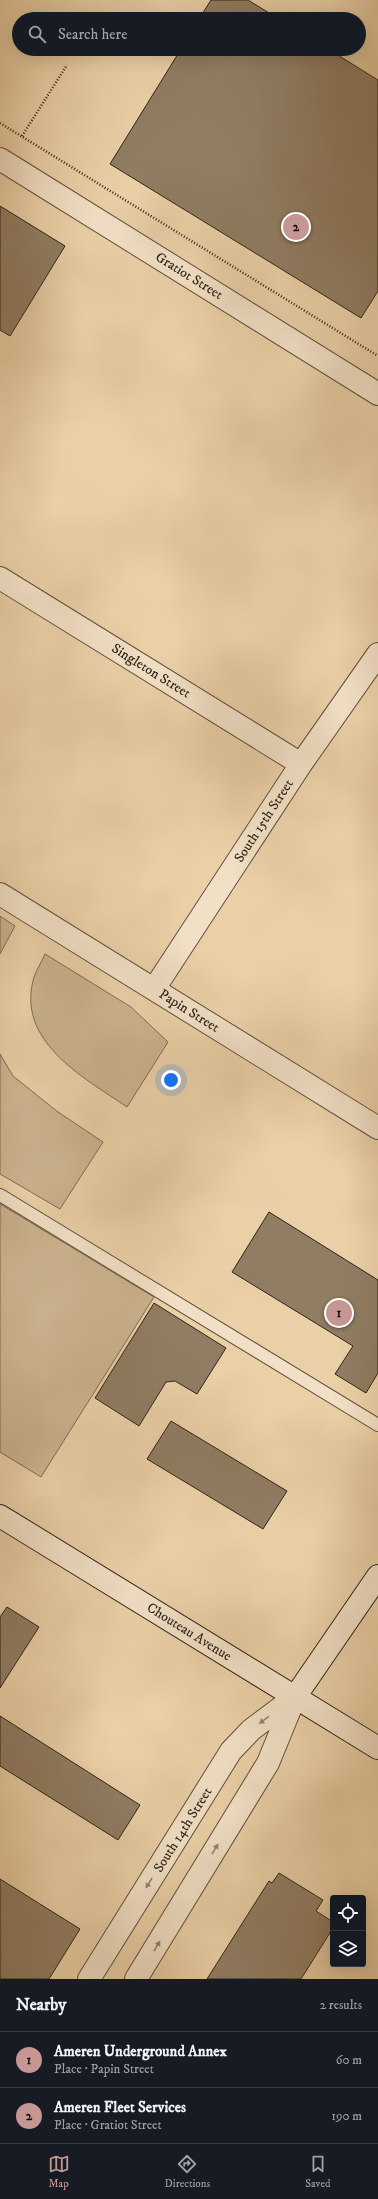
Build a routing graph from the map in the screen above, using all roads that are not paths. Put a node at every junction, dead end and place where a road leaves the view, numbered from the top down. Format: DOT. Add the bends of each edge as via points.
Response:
graph roads {
  1 [pos="0,159"];
  2 [pos="378,394"];
  3 [pos="0,578"];
  4 [pos="378,654"];
  5 [pos="301,764"];
  6 [pos="0,894"];
  7 [pos="154,989"];
  8 [pos="378,1128"];
  9 [pos="0,1195"];
  10 [pos="378,1425"];
  11 [pos="0,1516"];
  12 [pos="378,1576"];
  13 [pos="295,1697"];
  14 [pos="378,1748"];
  15 [pos="89,1979"];
  16 [pos="136,1979"];
  1 -- 2 [label="street, Gratiot Street"];
  3 -- 5 [label="street, Singleton Street"];
  4 -- 5 [label="street, South 15th Street"];
  5 -- 7 [label="street, South 15th Street"];
  6 -- 7 [label="street, Papin Street"];
  7 -- 8 [label="street, Papin Street"];
  9 -- 10 [label="lane"];
  11 -- 13 [label="street, Chouteau Avenue"];
  12 -- 13 [label="street, South 14th Street"];
  13 -- 14 [label="street, Chouteau Avenue"];
  13 -- 15 [label="street, South 14th Street, one-way" via="251,1730 231,1751"];
  16 -- 13 [label="street, South 14th Street, one-way" via="268,1763"];
}
